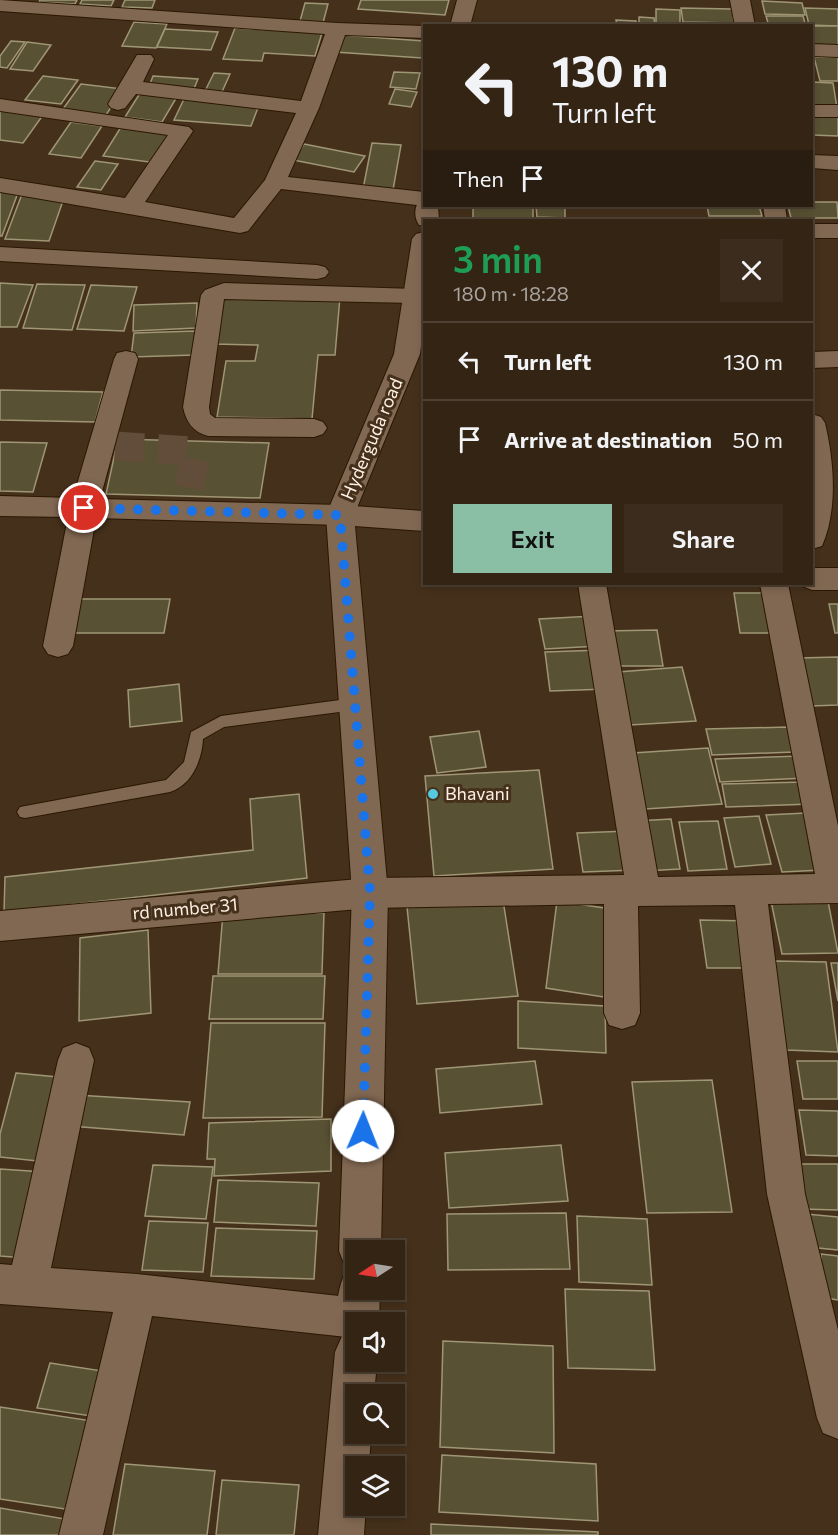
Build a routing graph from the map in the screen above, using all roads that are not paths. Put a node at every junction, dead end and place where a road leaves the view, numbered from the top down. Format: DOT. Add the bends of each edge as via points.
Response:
graph roads {
  1 [pos="467,0"];
  2 [pos="740,0"];
  3 [pos="0,5"];
  4 [pos="461,24"];
  5 [pos="745,24"];
  6 [pos="337,29"];
  7 [pos="423,32"];
  8 [pos="813,50"];
  9 [pos="838,51"];
  10 [pos="144,59"];
  11 [pos="130,87"];
  12 [pos="0,105"];
  13 [pos="309,108"];
  14 [pos="813,111"];
  15 [pos="838,111"];
  16 [pos="107,119"];
  17 [pos="813,162"];
  18 [pos="838,163"];
  19 [pos="275,182"];
  20 [pos="0,184"];
  21 [pos="423,199"];
  22 [pos="131,206"];
  23 [pos="813,231"];
  24 [pos="838,231"];
  25 [pos="423,247"];
  26 [pos="0,254"];
  27 [pos="418,287"];
  28 [pos="416,354"];
  29 [pos="126,358"];
  30 [pos="838,359"];
  31 [pos="813,360"];
  32 [pos="813,427"];
  33 [pos="314,428"];
  34 [pos="0,506"];
  35 [pos="84,508"];
  36 [pos="340,515"];
  37 [pos="423,521"];
  38 [pos="820,523"];
  39 [pos="813,579"];
  40 [pos="838,579"];
  41 [pos="592,585"];
  42 [pos="774,585"];
  43 [pos="58,646"];
  44 [pos="355,704"];
  45 [pos="25,812"];
  46 [pos="836,888"];
  47 [pos="633,890"];
  48 [pos="750,891"];
  49 [pos="370,892"];
  50 [pos="0,926"];
  51 [pos="622,1013"];
  52 [pos="76,1060"];
  53 [pos="360,1240"];
  54 [pos="14,1285"];
  55 [pos="136,1294"];
  56 [pos="345,1319"];
  57 [pos="354,1372"];
  58 [pos="838,1418"];
  59 [pos="81,1535"];
  60 [pos="341,1535"];
  1 -- 4 [label="street"];
  2 -- 5 [label="street"];
  3 -- 6 [label="street"];
  6 -- 7 [label="street"];
  6 -- 13 [label="street"];
  8 -- 9 [label="street"];
  10 -- 11 [label="street"];
  11 -- 13 [label="street"];
  11 -- 16 [label="street"];
  12 -- 16 [label="street"];
  13 -- 19 [label="street"];
  14 -- 15 [label="street"];
  16 -- 22 [label="street" via="182,131"];
  17 -- 18 [label="street"];
  19 -- 21 [label="street"];
  19 -- 22 [label="street" via="240,226"];
  20 -- 22 [label="street"];
  23 -- 24 [label="street"];
  25 -- 27 [label="street, Hyderguda road"];
  26 -- 27 [label="street"];
  27 -- 28 [label="street, Hyderguda road"];
  27 -- 33 [label="street" via="224,290 213,295 196,407 202,423 208,427"];
  28 -- 36 [label="street, Hyderguda road"];
  29 -- 35 [label="street" via="108,446"];
  30 -- 31 [label="street"];
  32 -- 38 [label="street" via="820,455"];
  34 -- 35 [label="street"];
  35 -- 36 [label="street" via="186,504"];
  35 -- 43 [label="street"];
  36 -- 37 [label="street"];
  36 -- 44 [label="street, Hyderguda road"];
  39 -- 40 [label="street"];
  41 -- 47 [label="street"];
  42 -- 46 [label="street"];
  44 -- 45 [label="lane" via="221,722 196,736 187,773 170,786"];
  44 -- 49 [label="street, Hyderguda road"];
  46 -- 48 [label="street, rd number 31"];
  47 -- 48 [label="street, rd number 31"];
  47 -- 49 [label="street, rd number 31"];
  47 -- 51 [label="street"];
  48 -- 58 [label="street" via="786,1194"];
  49 -- 50 [label="street, rd number 31"];
  49 -- 53 [label="street, Hyderguda road"];
  52 -- 54 [label="street"];
  54 -- 55 [label="street"];
  55 -- 56 [label="street"];
  55 -- 59 [label="street"];
  57 -- 60 [label="street"];
}
